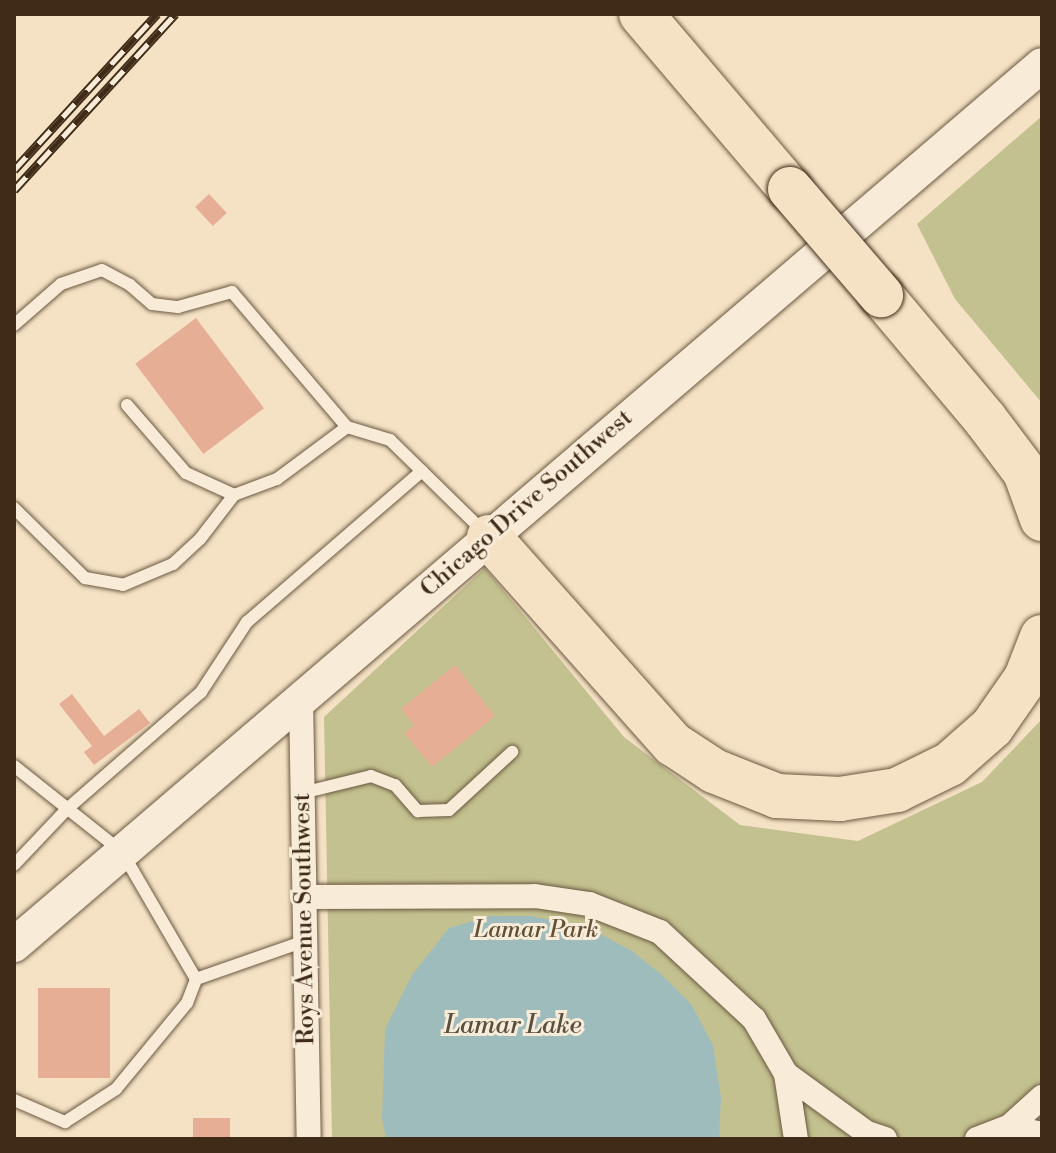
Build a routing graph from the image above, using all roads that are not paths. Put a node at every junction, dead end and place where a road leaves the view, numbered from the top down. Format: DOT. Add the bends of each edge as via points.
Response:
graph roads {
  1 [pos="641,14"];
  2 [pos="1042,65"];
  3 [pos="14,325"];
  4 [pos="127,405"];
  5 [pos="347,427"];
  6 [pos="422,471"];
  7 [pos="234,495"];
  8 [pos="14,508"];
  9 [pos="1042,519"];
  10 [pos="489,537"];
  11 [pos="1042,637"];
  12 [pos="301,699"];
  13 [pos="512,752"];
  14 [pos="14,766"];
  15 [pos="302,793"];
  16 [pos="67,809"];
  17 [pos="122,852"];
  18 [pos="14,865"];
  19 [pos="304,897"];
  20 [pos="305,941"];
  21 [pos="14,945"];
  22 [pos="196,979"];
  23 [pos="786,1074"];
  24 [pos="1042,1097"];
  25 [pos="14,1100"];
  26 [pos="1009,1127"];
  27 [pos="1042,1134"];
  28 [pos="309,1139"];
  29 [pos="796,1139"];
  30 [pos="885,1139"];
  31 [pos="977,1139"];
  1 -- 9 [label="highway, bridge" via="985,419 1025,472"];
  2 -- 10 [label="main road, Chicago Drive Southwest"];
  3 -- 5 [label="lane" via="61,284 102,270 152,304 178,307 232,292"];
  4 -- 7 [label="lane" via="186,473"];
  5 -- 6 [label="lane" via="390,440"];
  5 -- 7 [label="lane" via="277,479"];
  6 -- 10 [label="lane"];
  6 -- 16 [label="lane" via="247,622 201,692"];
  7 -- 8 [label="lane" via="173,564 123,585 85,578"];
  10 -- 11 [label="highway" via="673,744 714,771 777,796 840,799 897,790 950,764 992,727 1026,678"];
  10 -- 12 [label="main road, Chicago Drive Southwest"];
  12 -- 15 [label="street, Roys Avenue Southwest"];
  12 -- 17 [label="main road, Chicago Drive Southwest"];
  13 -- 15 [label="lane" via="449,810 418,811 395,785 371,776"];
  14 -- 16 [label="lane"];
  15 -- 19 [label="street, Roys Avenue Southwest"];
  16 -- 17 [label="lane"];
  16 -- 18 [label="lane"];
  17 -- 21 [label="main road, Chicago Drive Southwest"];
  17 -- 22 [label="lane"];
  19 -- 20 [label="street, Roys Avenue Southwest"];
  19 -- 23 [label="street" via="464,894 589,904 660,932 701,967 754,1019"];
  20 -- 22 [label="lane"];
  20 -- 28 [label="street, Roys Avenue Southwest"];
  22 -- 25 [label="lane" via="187,1003 116,1089 65,1122"];
  23 -- 29 [label="street"];
  23 -- 30 [label="street" via="867,1133"];
  24 -- 26 [label="street"];
  26 -- 27 [label="street"];
  26 -- 31 [label="street"];
}
